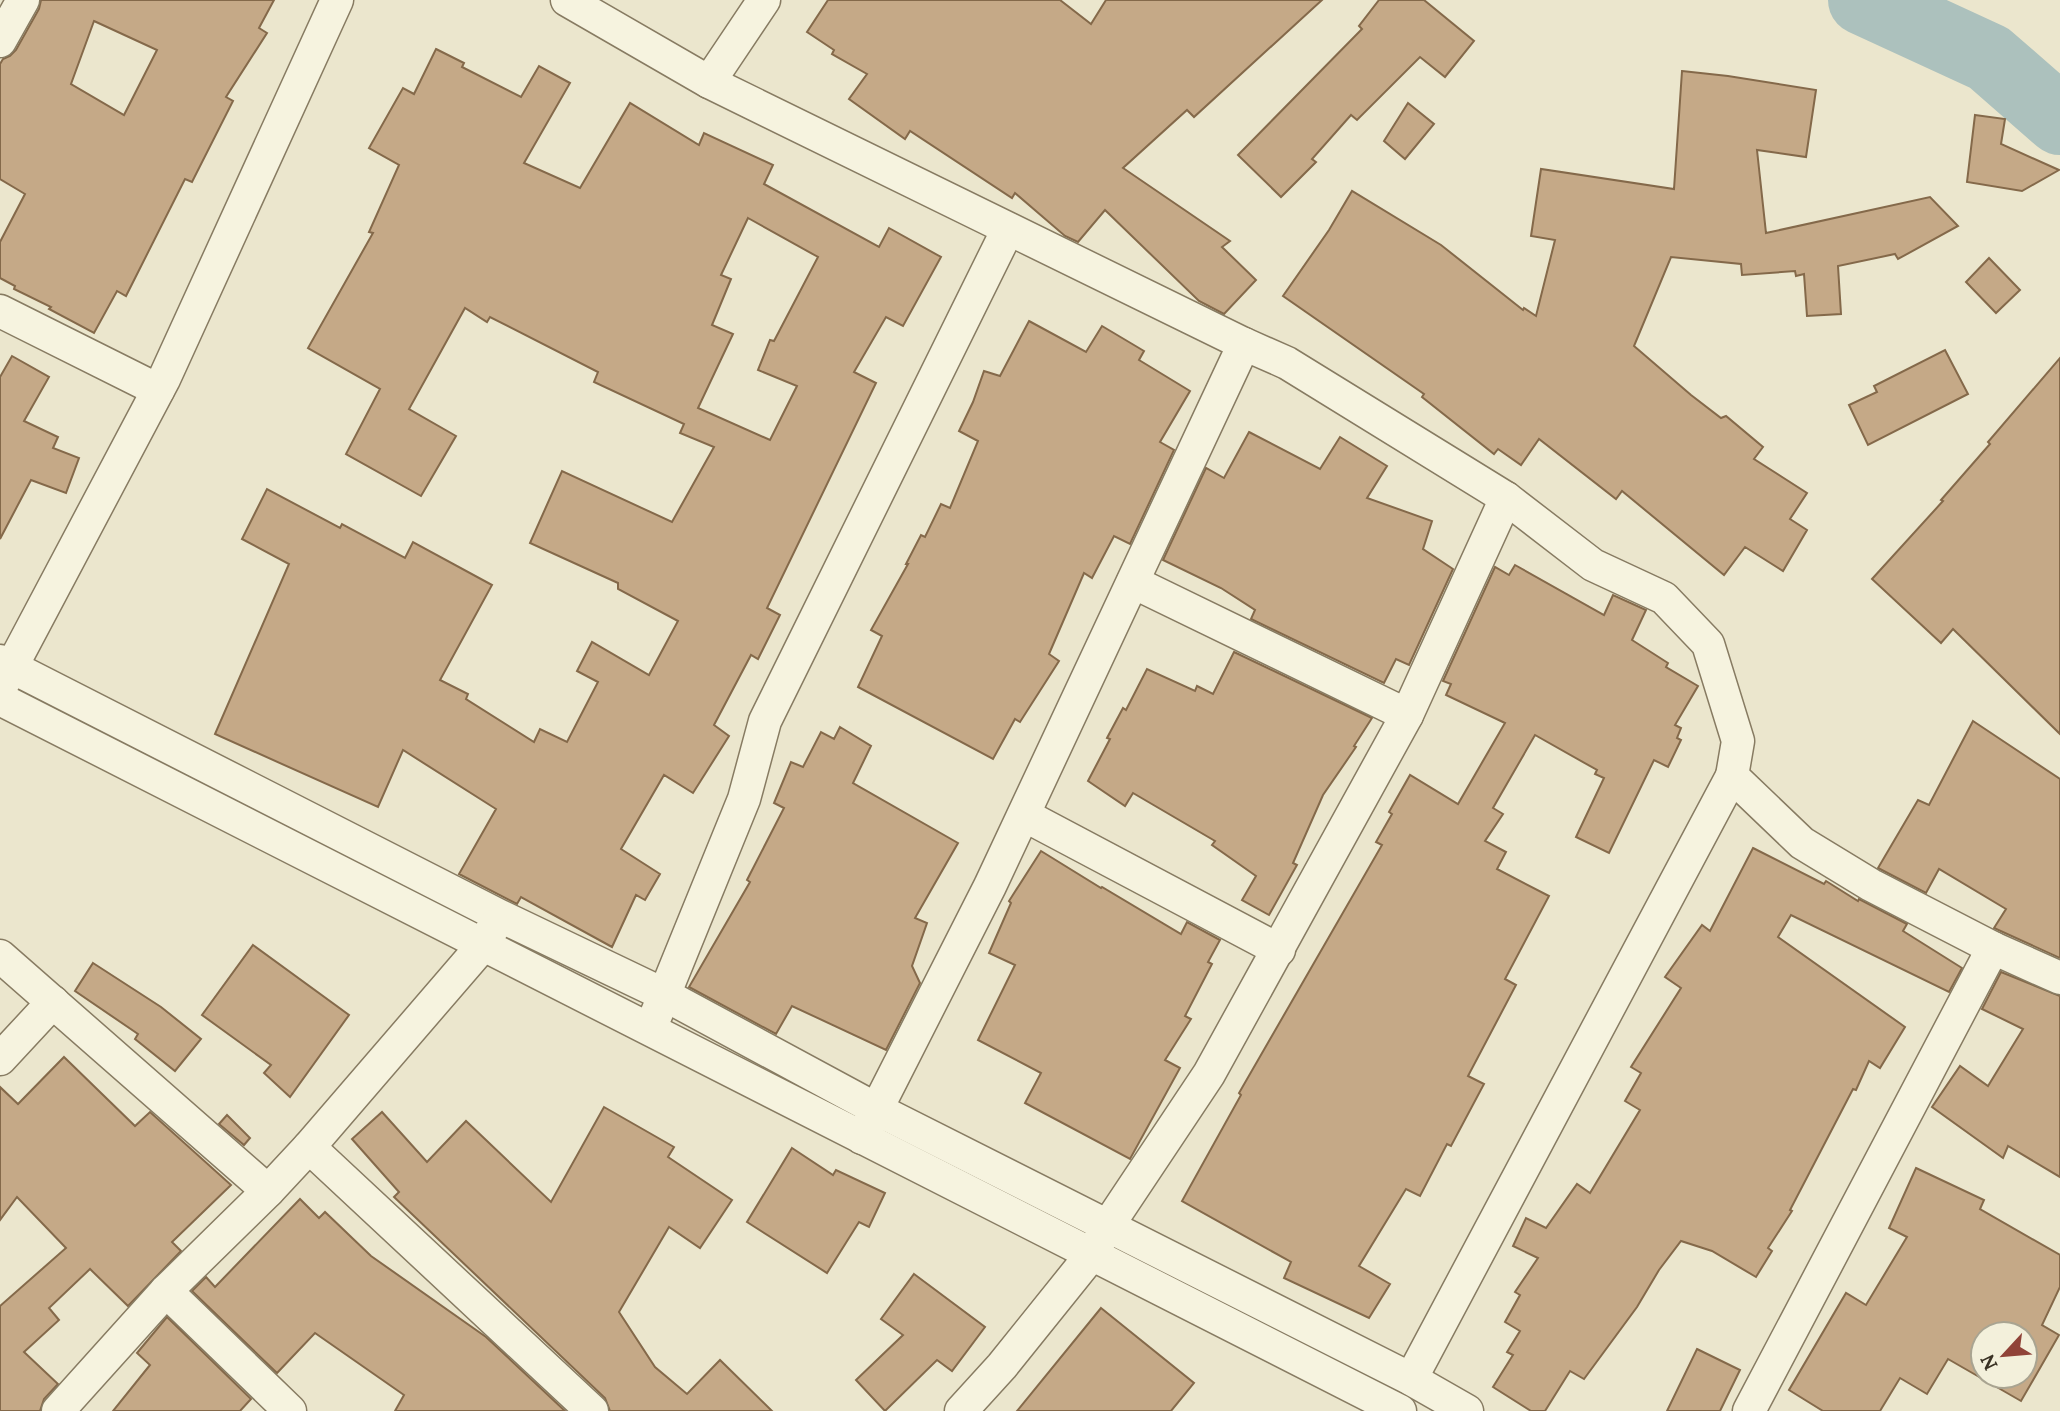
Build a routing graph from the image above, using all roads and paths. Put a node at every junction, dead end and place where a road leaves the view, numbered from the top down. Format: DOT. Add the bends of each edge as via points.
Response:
graph roads {
  1 [pos="22,0"];
  2 [pos="337,0"];
  3 [pos="567,0"];
  4 [pos="764,0"];
  5 [pos="0,41"];
  6 [pos="709,82"];
  7 [pos="1008,229"];
  8 [pos="0,311"];
  9 [pos="1244,344"];
  10 [pos="158,390"];
  11 [pos="1506,498"];
  12 [pos="1133,582"];
  13 [pos="4,672"];
  14 [pos="0,699"];
  15 [pos="1407,715"];
  16 [pos="1732,776"];
  17 [pos="227,777"];
  18 [pos="213,808"];
  19 [pos="1024,815"];
  20 [pos="500,916"];
  21 [pos="483,945"];
  22 [pos="1993,948"];
  23 [pos="1279,950"];
  24 [pos="0,956"];
  25 [pos="2060,978"];
  26 [pos="665,995"];
  27 [pos="52,1002"];
  28 [pos="650,1030"];
  29 [pos="0,1059"];
  30 [pos="876,1109"];
  31 [pos="862,1138"];
  32 [pos="309,1147"];
  33 [pos="268,1191"];
  34 [pos="1107,1227"];
  35 [pos="1093,1254"];
  36 [pos="166,1290"];
  37 [pos="1411,1379"];
  38 [pos="1462,1410"];
  39 [pos="58,1411"];
  40 [pos="290,1411"];
  41 [pos="592,1411"];
  42 [pos="961,1411"];
  43 [pos="1401,1411"];
  44 [pos="1749,1411"];
  1 -- 5 [label="street"];
  2 -- 10 [label="street"];
  3 -- 6 [label="street"];
  4 -- 6 [label="street"];
  6 -- 7 [label="street"];
  7 -- 9 [label="street"];
  7 -- 26 [label="street" via="765,721 744,799"];
  8 -- 10 [label="street"];
  9 -- 11 [label="street" via="1287,363"];
  9 -- 12 [label="street"];
  10 -- 13 [label="street"];
  11 -- 15 [label="street"];
  11 -- 16 [label="street" via="1593,565 1664,598 1708,644 1738,741"];
  12 -- 15 [label="street"];
  12 -- 19 [label="street"];
  13 -- 17 [label="street"];
  14 -- 18 [label="street"];
  15 -- 23 [label="street"];
  16 -- 22 [label="street" via="1802,843 1871,885"];
  16 -- 37 [label="street"];
  17 -- 18 [label="street"];
  17 -- 20 [label="street"];
  18 -- 21 [label="street"];
  19 -- 23 [label="street"];
  19 -- 30 [label="street"];
  20 -- 21 [label="street"];
  20 -- 26 [label="street"];
  21 -- 28 [label="street"];
  21 -- 32 [label="street"];
  22 -- 25 [label="street"];
  22 -- 44 [label="street"];
  23 -- 34 [label="street" via="1209,1074"];
  24 -- 27 [label="street"];
  26 -- 28 [label="street"];
  26 -- 30 [label="street"];
  27 -- 29 [label="street"];
  27 -- 33 [label="street"];
  28 -- 31 [label="street"];
  30 -- 31 [label="street"];
  30 -- 34 [label="street"];
  31 -- 35 [label="street"];
  32 -- 33 [label="street"];
  32 -- 41 [label="street"];
  33 -- 36 [label="street"];
  34 -- 35 [label="street"];
  34 -- 37 [label="street"];
  35 -- 42 [label="street"];
  35 -- 43 [label="street"];
  36 -- 39 [label="street"];
  36 -- 40 [label="street"];
  37 -- 38 [label="street"];
}
